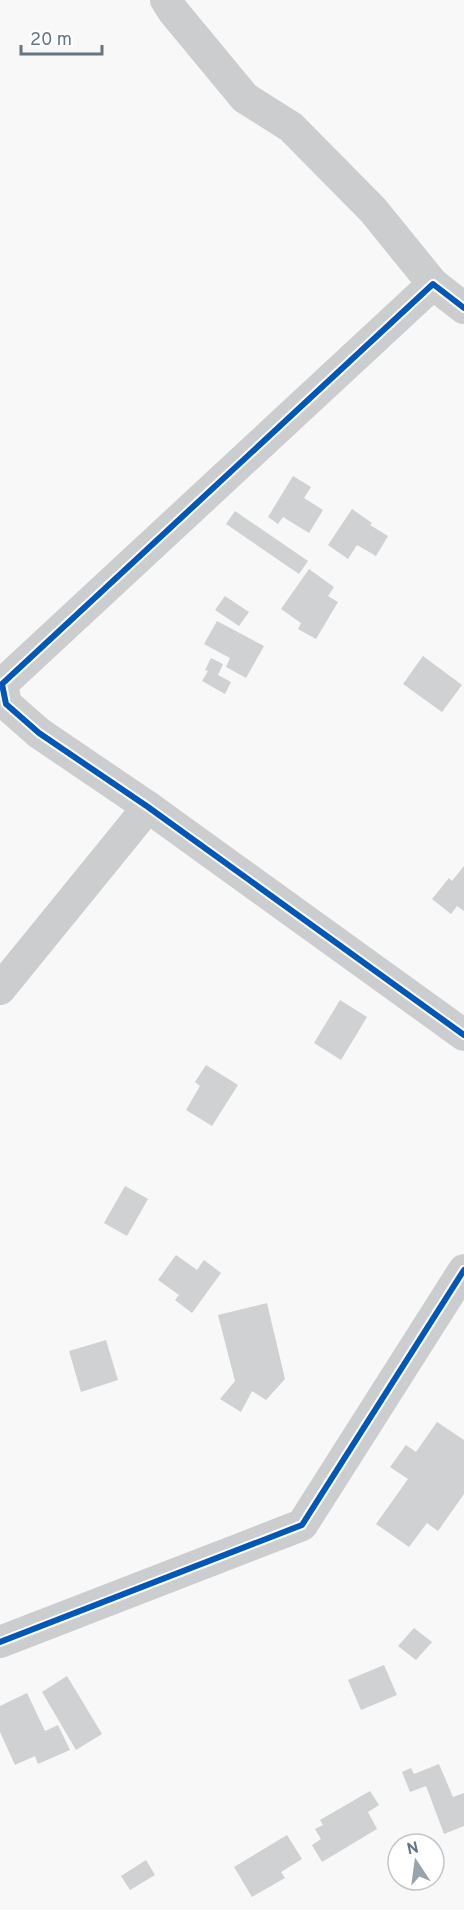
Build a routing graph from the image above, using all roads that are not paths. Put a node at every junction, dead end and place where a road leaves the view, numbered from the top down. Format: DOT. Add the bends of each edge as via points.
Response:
graph roads {
  1 [pos="166,0"];
  2 [pos="433,284"];
  3 [pos="464,308"];
  4 [pos="148,807"];
  5 [pos="0,989"];
  6 [pos="464,1035"];
  7 [pos="464,1270"];
  8 [pos="0,1642"];
  1 -- 2 [label="street" via="245,98 291,127 374,210"];
  2 -- 3 [label="street"];
  2 -- 4 [label="street" via="2,684 6,704 39,733"];
  4 -- 5 [label="street"];
  4 -- 6 [label="street"];
  7 -- 8 [label="street" via="302,1524"];
}
